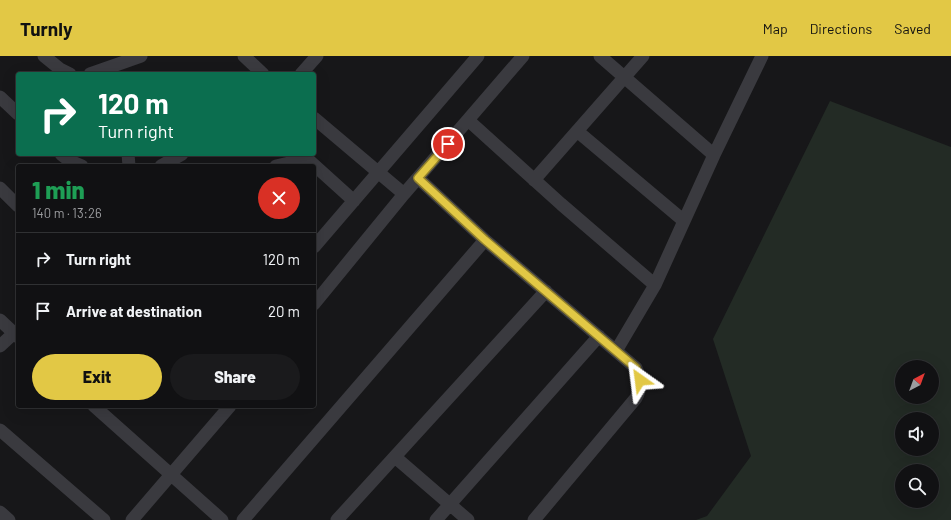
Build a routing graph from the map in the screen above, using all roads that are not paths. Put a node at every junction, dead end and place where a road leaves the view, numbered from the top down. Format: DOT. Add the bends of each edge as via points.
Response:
graph roads {
  1 [pos="44,56"];
  2 [pos="141,56"];
  3 [pos="244,56"];
  4 [pos="318,56"];
  5 [pos="478,56"];
  6 [pos="523,56"];
  7 [pos="600,56"];
  8 [pos="643,56"];
  9 [pos="762,56"];
  10 [pos="119,70"];
  11 [pos="66,72"];
  12 [pos="104,72"];
  13 [pos="261,72"];
  14 [pos="304,72"];
  15 [pos="624,77"];
  16 [pos="0,97"];
  17 [pos="16,112"];
  18 [pos="316,120"];
  19 [pos="468,120"];
  20 [pos="577,131"];
  21 [pos="714,155"];
  22 [pos="64,156"];
  23 [pos="178,156"];
  24 [pos="304,156"];
  25 [pos="77,164"];
  26 [pos="164,164"];
  27 [pos="282,164"];
  28 [pos="313,164"];
  29 [pos="316,167"];
  30 [pos="378,173"];
  31 [pos="418,178"];
  32 [pos="534,180"];
  33 [pos="0,188"];
  34 [pos="404,194"];
  35 [pos="354,201"];
  36 [pos="16,204"];
  37 [pos="684,221"];
  38 [pos="485,240"];
  39 [pos="316,246"];
  40 [pos="655,285"];
  41 [pos="546,291"];
  42 [pos="316,302"];
  43 [pos="0,320"];
  44 [pos="16,333"];
  45 [pos="16,335"];
  46 [pos="599,336"];
  47 [pos="0,346"];
  48 [pos="616,351"];
  49 [pos="96,408"];
  50 [pos="228,408"];
  51 [pos="0,430"];
  52 [pos="395,458"];
  53 [pos="171,476"];
  54 [pos="450,504"];
  55 [pos="0,512"];
  56 [pos="9,520"];
  57 [pos="104,520"];
  58 [pos="132,520"];
  59 [pos="222,520"];
  60 [pos="243,520"];
  61 [pos="337,520"];
  62 [pos="436,520"];
  63 [pos="468,520"];
  64 [pos="534,520"];
  1 -- 11 [label="street"];
  2 -- 10 [label="street"];
  3 -- 13 [label="street"];
  4 -- 14 [label="street"];
  5 -- 30 [label="street"];
  6 -- 19 [label="street"];
  7 -- 15 [label="street"];
  8 -- 15 [label="street"];
  9 -- 21 [label="street"];
  10 -- 12 [label="street"];
  15 -- 20 [label="street"];
  15 -- 21 [label="street"];
  16 -- 17 [label="street"];
  18 -- 30 [label="street"];
  19 -- 31 [label="street"];
  19 -- 32 [label="street"];
  20 -- 32 [label="street"];
  20 -- 37 [label="street"];
  21 -- 37 [label="street"];
  22 -- 25 [label="street"];
  23 -- 26 [label="street"];
  24 -- 27 [label="street"];
  24 -- 28 [label="street"];
  29 -- 35 [label="street"];
  30 -- 34 [label="street"];
  30 -- 35 [label="street"];
  31 -- 34 [label="street"];
  31 -- 38 [label="street"];
  32 -- 40 [label="street"];
  33 -- 36 [label="street"];
  34 -- 42 [label="street"];
  35 -- 39 [label="street"];
  37 -- 40 [label="street"];
  38 -- 41 [label="street"];
  38 -- 60 [label="street"];
  40 -- 48 [label="street"];
  41 -- 46 [label="street"];
  41 -- 52 [label="street"];
  43 -- 44 [label="street"];
  45 -- 47 [label="street"];
  46 -- 48 [label="street"];
  46 -- 54 [label="street"];
  48 -- 64 [label="street" via="636,368 640,380 639,393"];
  49 -- 53 [label="street"];
  50 -- 53 [label="street"];
  51 -- 57 [label="street"];
  52 -- 54 [label="street"];
  52 -- 61 [label="street"];
  53 -- 58 [label="street"];
  53 -- 59 [label="street"];
  54 -- 62 [label="street"];
  54 -- 63 [label="street"];
  55 -- 56 [label="street"];
}
